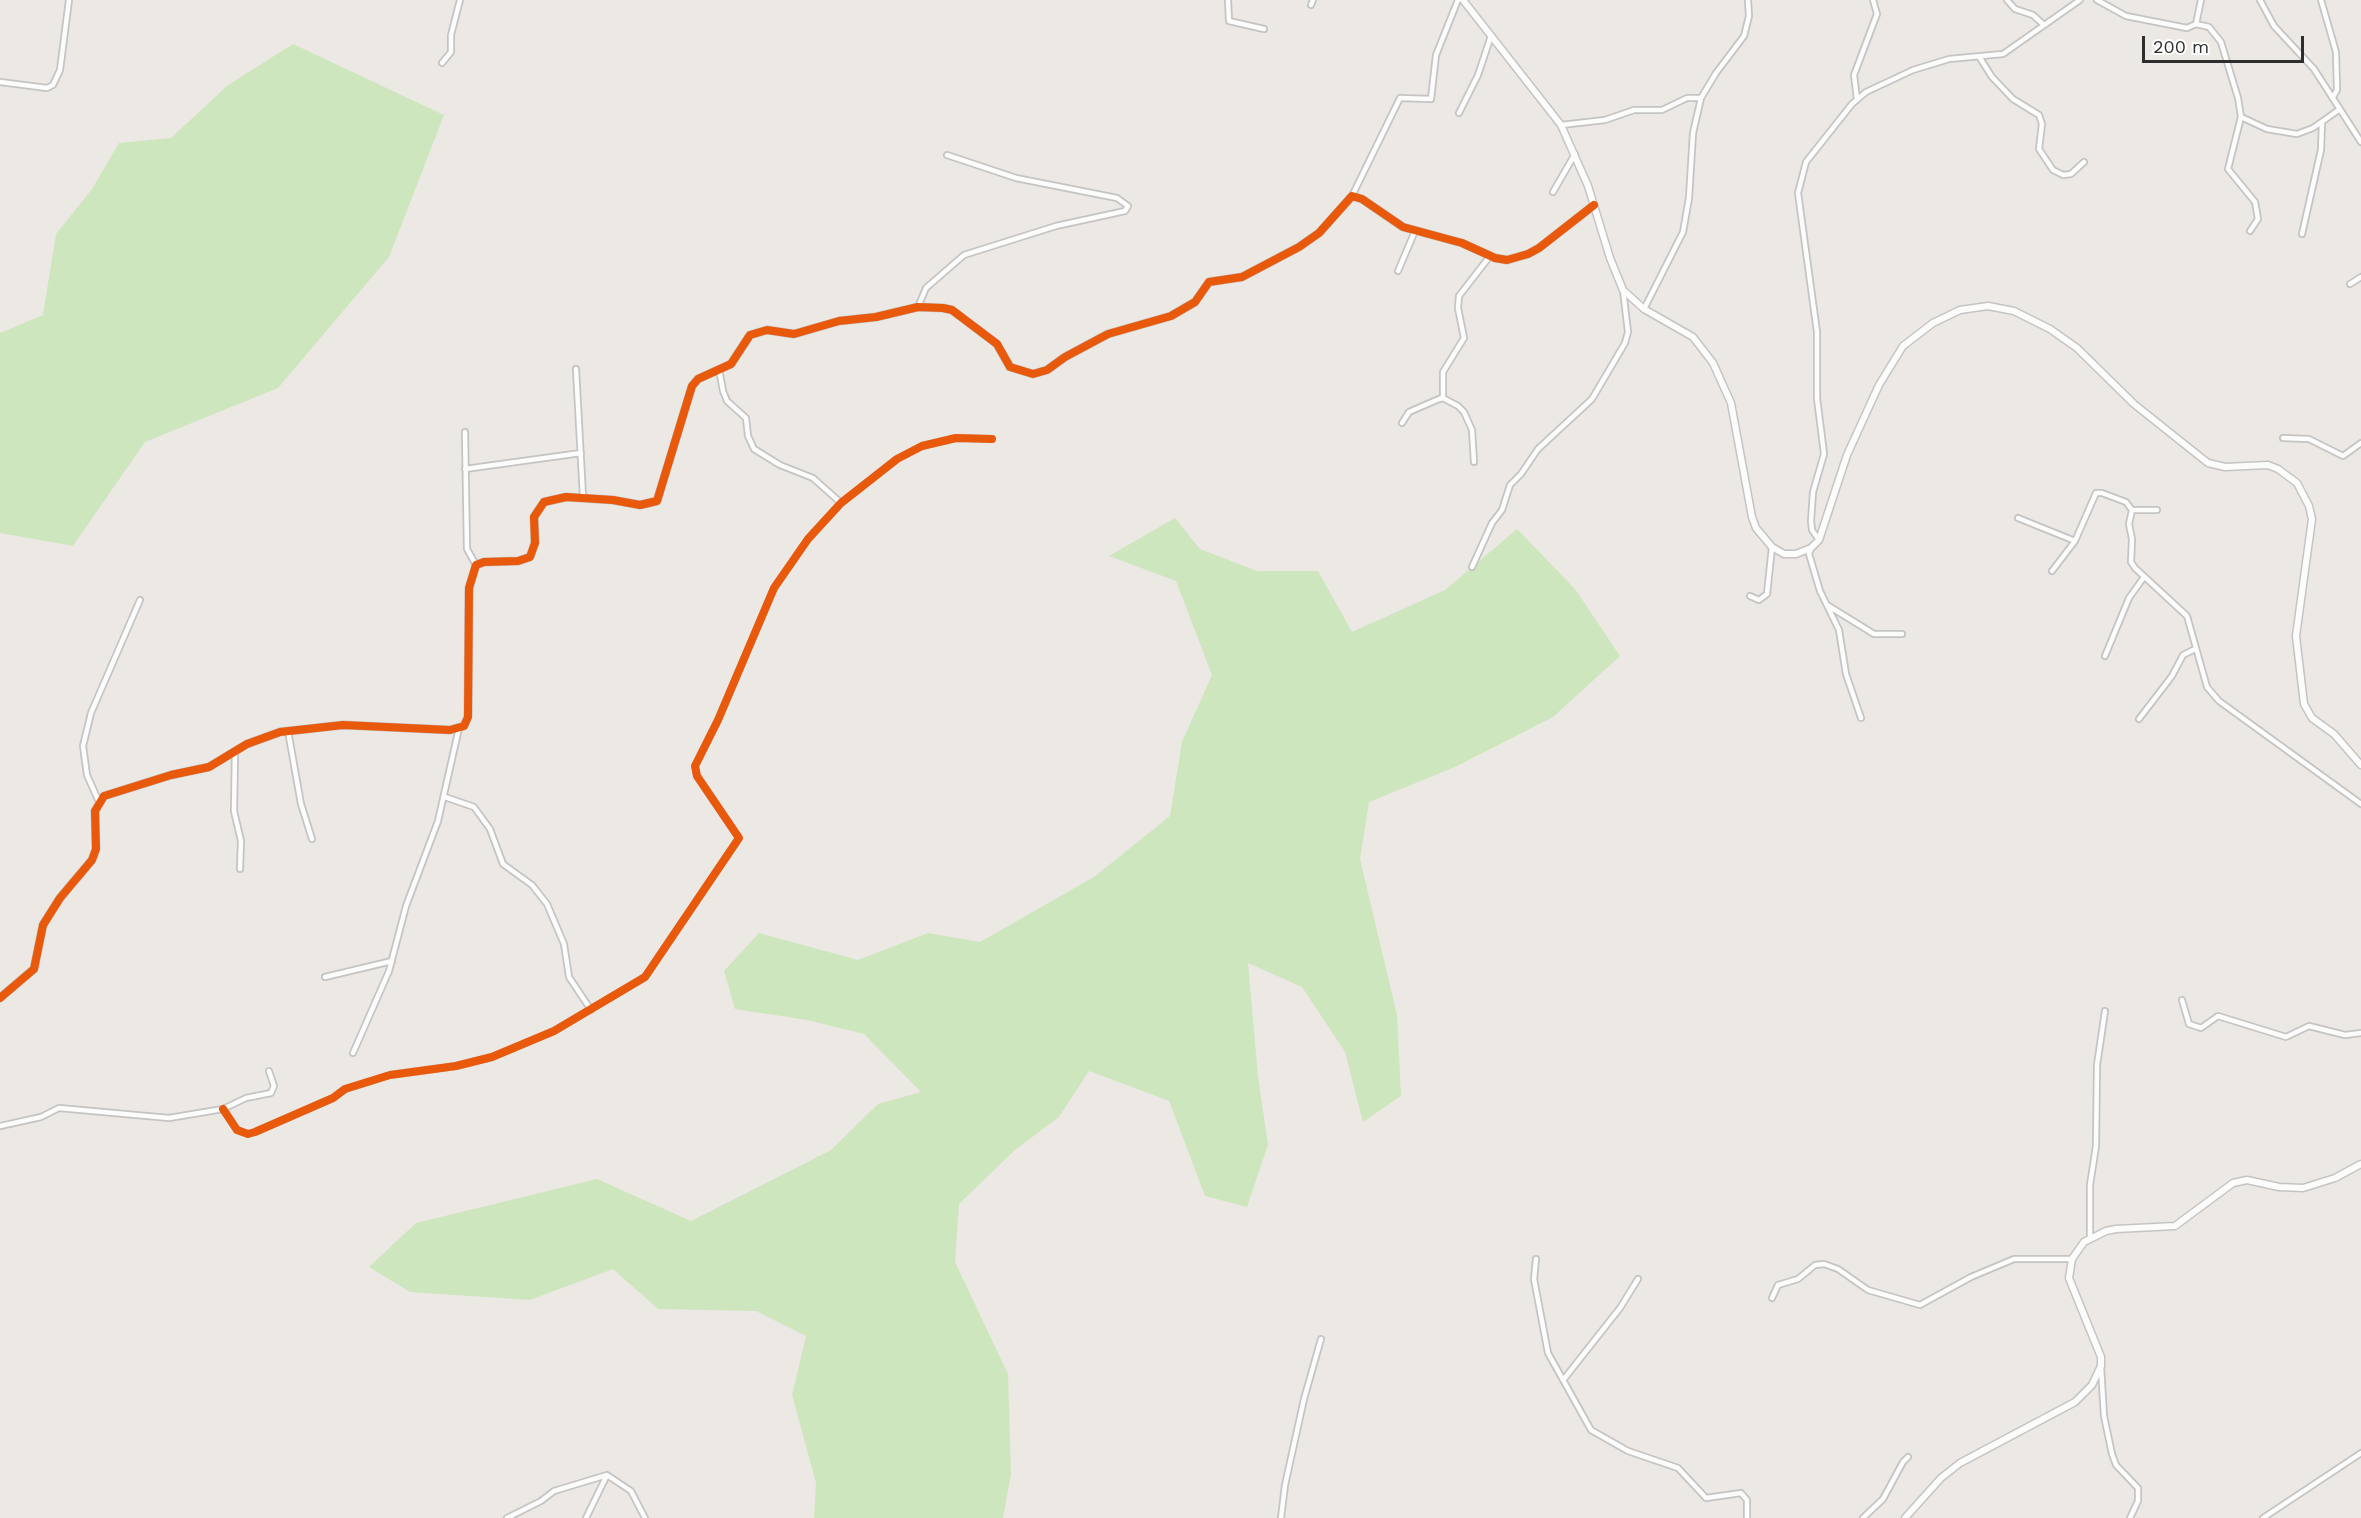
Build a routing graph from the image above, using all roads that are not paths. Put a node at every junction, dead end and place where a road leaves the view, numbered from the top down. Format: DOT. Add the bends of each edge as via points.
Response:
graph roads {
  1 [pos="69,0"];
  2 [pos="460,0"];
  3 [pos="1228,0"];
  4 [pos="1458,0"];
  5 [pos="1462,0"];
  6 [pos="1748,0"];
  7 [pos="1873,0"];
  8 [pos="2007,0"];
  9 [pos="2080,0"];
  10 [pos="2097,0"];
  11 [pos="2201,0"];
  12 [pos="2260,0"];
  13 [pos="2321,0"];
  14 [pos="2196,24"];
  15 [pos="2044,25"];
  16 [pos="1264,29"];
  17 [pos="1491,36"];
  18 [pos="1980,58"];
  19 [pos="442,63"];
  20 [pos="0,82"];
  21 [pos="2333,97"];
  22 [pos="1701,98"];
  23 [pos="1857,99"];
  24 [pos="2340,110"];
  25 [pos="1459,113"];
  26 [pos="2241,117"];
  27 [pos="2322,122"];
  28 [pos="1561,125"];
  29 [pos="2361,142"];
  30 [pos="1575,154"];
  31 [pos="947,155"];
  32 [pos="2084,162"];
  33 [pos="1554,192"];
  34 [pos="1352,196"];
  35 [pos="1594,205"];
  36 [pos="1415,231"];
  37 [pos="2250,231"];
  38 [pos="2302,234"];
  39 [pos="1490,256"];
  40 [pos="1398,270"];
  41 [pos="2361,277"];
  42 [pos="2349,284"];
  43 [pos="1623,290"];
  44 [pos="918,307"];
  45 [pos="1644,309"];
  46 [pos="576,369"];
  47 [pos="720,369"];
  48 [pos="1443,398"];
  49 [pos="1402,423"];
  50 [pos="465,432"];
  51 [pos="2283,438"];
  52 [pos="992,439"];
  53 [pos="2361,443"];
  54 [pos="581,453"];
  55 [pos="1474,462"];
  56 [pos="465,469"];
  57 [pos="584,497"];
  58 [pos="841,503"];
  59 [pos="2132,510"];
  60 [pos="2157,510"];
  61 [pos="2018,518"];
  62 [pos="1820,540"];
  63 [pos="2074,541"];
  64 [pos="1772,547"];
  65 [pos="1811,548"];
  66 [pos="476,565"];
  67 [pos="1472,567"];
  68 [pos="2052,571"];
  69 [pos="2144,577"];
  70 [pos="1750,596"];
  71 [pos="140,600"];
  72 [pos="1827,605"];
  73 [pos="1902,634"];
  74 [pos="2195,649"];
  75 [pos="2105,657"];
  76 [pos="1861,717"];
  77 [pos="2139,719"];
  78 [pos="459,728"];
  79 [pos="288,731"];
  80 [pos="235,751"];
  81 [pos="2361,765"];
  82 [pos="445,797"];
  83 [pos="99,802"];
  84 [pos="2361,804"];
  85 [pos="312,839"];
  86 [pos="240,869"];
  87 [pos="392,961"];
  88 [pos="325,977"];
  89 [pos="0,998"];
  90 [pos="2182,1000"];
  91 [pos="591,1010"];
  92 [pos="2105,1011"];
  93 [pos="2361,1033"];
  94 [pos="353,1053"];
  95 [pos="269,1071"];
  96 [pos="223,1109"];
  97 [pos="0,1126"];
  98 [pos="2361,1164"];
  99 [pos="2090,1238"];
  100 [pos="1536,1259"];
  101 [pos="2072,1259"];
  102 [pos="1638,1279"];
  103 [pos="1772,1298"];
  104 [pos="1321,1339"];
  105 [pos="2101,1366"];
  106 [pos="1564,1379"];
  107 [pos="2361,1453"];
  108 [pos="1908,1457"];
  109 [pos="607,1475"];
  110 [pos="507,1518"];
  111 [pos="585,1518"];
  112 [pos="645,1518"];
  113 [pos="1281,1518"];
  114 [pos="1747,1518"];
  115 [pos="1863,1518"];
  116 [pos="1905,1518"];
  117 [pos="2130,1518"];
  118 [pos="2263,1518"];
  1 -- 20 [label="street" via="60,69 53,85 47,88"];
  2 -- 19 [label="street" via="451,52"];
  3 -- 16 [label="street" via="1229,21"];
  4 -- 34 [label="street" via="1436,56 1431,99 1400,98"];
  5 -- 17 [label="main road"];
  6 -- 22 [label="street" via="1744,36"];
  7 -- 23 [label="street" via="1877,14 1853,79"];
  8 -- 15 [label="street"];
  9 -- 15 [label="street"];
  10 -- 14 [label="street" via="2134,18 2187,27"];
  11 -- 14 [label="street"];
  12 -- 21 [label="street" via="2274,26 2314,69"];
  13 -- 21 [label="street" via="2336,52 2337,90"];
  14 -- 26 [label="street" via="2209,27 2221,42"];
  15 -- 18 [label="street" via="2003,54"];
  17 -- 25 [label="street"];
  17 -- 28 [label="main road"];
  18 -- 23 [label="street" via="1956,58 1914,70"];
  18 -- 32 [label="street" via="2013,99 2039,115 2039,149 2053,170 2071,174"];
  21 -- 24 [label="street"];
  22 -- 28 [label="street" via="1688,98 1662,110 1634,110 1605,120"];
  22 -- 45 [label="street" via="1683,232"];
  23 -- 62 [label="street" via="1806,162 1798,193 1817,332 1817,398 1824,454 1813,492 1811,521"];
  24 -- 27 [label="street"];
  24 -- 29 [label="street"];
  26 -- 27 [label="street" via="2289,134 2302,134"];
  26 -- 37 [label="street" via="2228,169 2255,202 2258,219"];
  27 -- 38 [label="street" via="2321,150"];
  28 -- 30 [label="main road"];
  30 -- 33 [label="street"];
  30 -- 35 [label="main road"];
  31 -- 44 [label="street" via="1001,175 1117,198 1128,206 1125,211 1056,226 971,252 937,276 926,288"];
  34 -- 36 [label="main road"];
  34 -- 44 [label="main road" via="1319,233 1299,247 1242,277 1209,282 1195,302 1171,316 1108,334 1040,372 1010,367 997,344 952,310"];
  35 -- 39 [label="main road" via="1528,254 1507,260"];
  35 -- 43 [label="main road"];
  36 -- 39 [label="main road" via="1461,243"];
  36 -- 40 [label="street"];
  39 -- 48 [label="street" via="1459,296 1464,338 1443,372"];
  41 -- 42 [label="street"];
  43 -- 45 [label="main road"];
  43 -- 67 [label="street" via="1628,332 1625,343 1592,399 1538,449 1510,484 1502,510"];
  44 -- 47 [label="main road" via="839,321 794,334 758,331 745,340 731,364"];
  45 -- 64 [label="main road" via="1693,338 1717,369 1731,403 1752,518"];
  46 -- 54 [label="street"];
  47 -- 57 [label="main road" via="692,386 657,501 640,505"];
  47 -- 58 [label="street" via="727,401 746,418 754,448 780,465 813,478"];
  48 -- 49 [label="street" via="1419,406"];
  48 -- 55 [label="street" via="1458,406 1469,420"];
  50 -- 56 [label="street"];
  51 -- 53 [label="street" via="2309,439 2343,456"];
  52 -- 58 [label="street" via="956,438 922,446 897,459"];
  54 -- 56 [label="street"];
  54 -- 57 [label="street"];
  56 -- 66 [label="street" via="467,549"];
  57 -- 66 [label="main road" via="555,499 538,508 534,517 536,543 530,557"];
  58 -- 91 [label="street" via="808,539 774,588 695,766 697,776 740,838 645,976"];
  59 -- 60 [label="street"];
  59 -- 63 [label="street" via="2126,502 2097,493"];
  59 -- 69 [label="street" via="2131,562"];
  61 -- 63 [label="street"];
  62 -- 65 [label="main road"];
  62 -- 81 [label="main road" via="1847,455 1879,385 1903,346 1933,323 1960,310 1988,306 2014,311 2077,348 2134,404 2208,463 2225,467 2268,465 2297,483 2312,519 2296,636 2304,704 2312,718 2334,734"];
  63 -- 68 [label="street"];
  64 -- 65 [label="main road" via="1784,554"];
  64 -- 70 [label="street" via="1767,594 1762,600"];
  65 -- 72 [label="street" via="1809,554"];
  66 -- 78 [label="main road" via="469,588 468,717"];
  69 -- 74 [label="street" via="2187,616"];
  69 -- 75 [label="street" via="2129,598"];
  71 -- 83 [label="street" via="91,713 83,746 87,775"];
  72 -- 73 [label="street" via="1874,634"];
  72 -- 76 [label="street" via="1839,630 1846,674"];
  74 -- 77 [label="street" via="2182,655 2172,676"];
  74 -- 84 [label="street" via="2207,687 2219,701"];
  78 -- 79 [label="main road" via="343,725"];
  78 -- 82 [label="street"];
  79 -- 80 [label="main road" via="263,737"];
  79 -- 85 [label="street" via="301,804"];
  80 -- 83 [label="main road" via="209,767 113,793"];
  80 -- 86 [label="street" via="234,811 241,841"];
  82 -- 87 [label="street" via="406,906"];
  82 -- 91 [label="street" via="474,807 490,829 503,864 532,885 547,904 564,944 569,977"];
  83 -- 89 [label="main road" via="92,860 60,898 44,925 34,969"];
  87 -- 88 [label="street"];
  87 -- 94 [label="street" via="372,1017"];
  90 -- 93 [label="street" via="2189,1024 2201,1028 2218,1016 2286,1037 2309,1026 2345,1035"];
  91 -- 96 [label="street" via="554,1031 492,1057 390,1075 345,1089 333,1098 248,1134 237,1130"];
  92 -- 99 [label="street" via="2097,1065"];
  95 -- 96 [label="street" via="274,1086 271,1093 246,1098"];
  96 -- 97 [label="street" via="168,1118 59,1108 41,1117"];
  98 -- 99 [label="main road" via="2327,1182 2303,1188 2247,1180 2234,1183 2175,1226 2116,1229"];
  99 -- 101 [label="main road"];
  100 -- 106 [label="street" via="1534,1279 1548,1353"];
  101 -- 103 [label="street" via="2014,1259 1920,1305 1868,1290 1838,1269 1815,1265 1798,1279 1780,1284"];
  101 -- 105 [label="main road" via="2069,1278 2097,1342"];
  102 -- 106 [label="street"];
  104 -- 113 [label="street" via="1304,1399"];
  105 -- 116 [label="main road" via="2092,1385 2075,1402 1960,1463"];
  105 -- 117 [label="street" via="2104,1416 2112,1454 2116,1465 2138,1488 2138,1501"];
  106 -- 114 [label="street" via="1597,1436 1636,1454 1671,1464 1710,1500 1741,1493 1747,1500"];
  107 -- 118 [label="street"];
  108 -- 115 [label="street" via="1883,1499"];
  109 -- 110 [label="street" via="554,1491"];
  109 -- 111 [label="street"];
  109 -- 112 [label="street" via="631,1491"];
}
